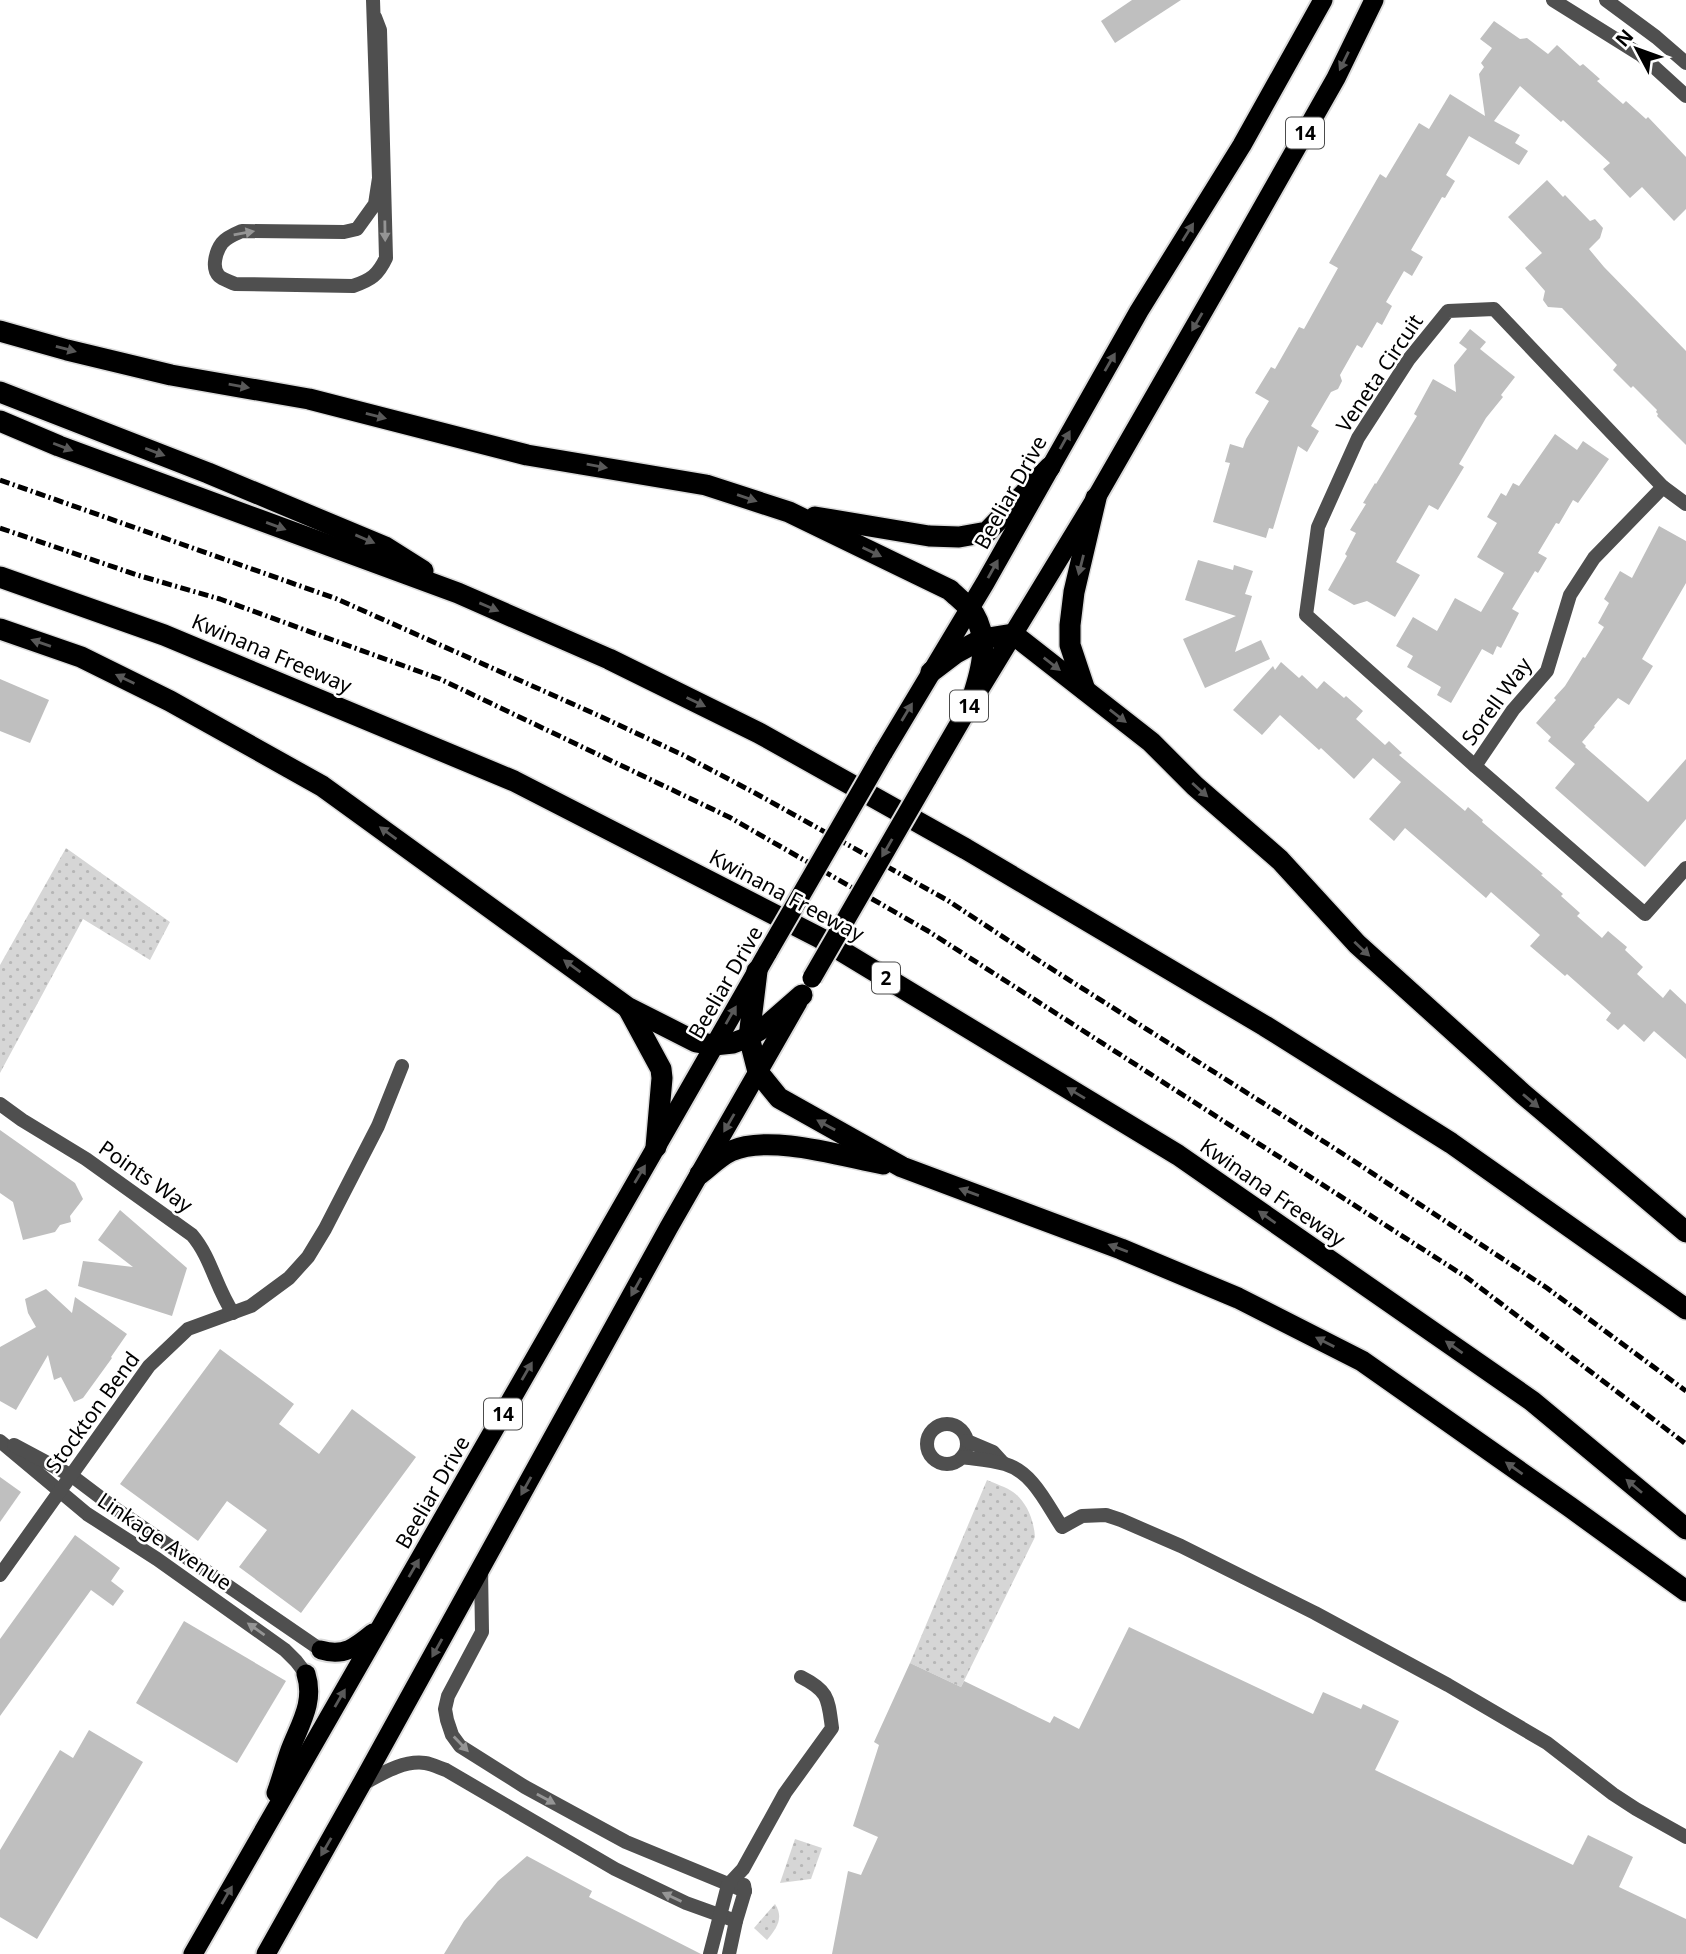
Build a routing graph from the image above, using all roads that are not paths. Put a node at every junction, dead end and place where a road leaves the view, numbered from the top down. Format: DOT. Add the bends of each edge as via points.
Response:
graph roads {
  1 [pos="373,0"];
  2 [pos="1323,0"];
  3 [pos="1374,0"];
  4 [pos="1553,0"];
  5 [pos="1606,0"];
  6 [pos="374,17"];
  7 [pos="1686,63"];
  8 [pos="1686,96"];
  9 [pos="0,331"];
  10 [pos="0,392"];
  11 [pos="0,421"];
  12 [pos="1049,467"];
  13 [pos="1663,487"];
  14 [pos="1096,498"];
  15 [pos="1686,504"];
  16 [pos="789,512"];
  17 [pos="0,577"];
  18 [pos="458,593"];
  19 [pos="970,609"];
  20 [pos="0,629"];
  21 [pos="1013,634"];
  22 [pos="982,639"];
  23 [pos="931,672"];
  24 [pos="1085,690"];
  25 [pos="970,705"];
  26 [pos="1475,766"];
  27 [pos="1686,868"];
  28 [pos="763,962"];
  29 [pos="807,987"];
  30 [pos="627,1007"];
  31 [pos="750,1037"];
  32 [pos="714,1045"];
  33 [pos="402,1066"];
  34 [pos="758,1072"];
  35 [pos="0,1104"];
  36 [pos="656,1147"];
  37 [pos="902,1167"];
  38 [pos="700,1174"];
  39 [pos="1686,1232"];
  40 [pos="1686,1308"];
  41 [pos="233,1313"];
  42 [pos="0,1439"];
  43 [pos="967,1441"];
  44 [pos="962,1457"];
  45 [pos="1003,1463"];
  46 [pos="72,1476"];
  47 [pos="60,1491"];
  48 [pos="1686,1530"];
  49 [pos="481,1566"];
  50 [pos="0,1575"];
  51 [pos="1686,1591"];
  52 [pos="380,1628"];
  53 [pos="321,1650"];
  54 [pos="306,1674"];
  55 [pos="802,1677"];
  56 [pos="361,1785"];
  57 [pos="262,1834"];
  58 [pos="1686,1837"];
  59 [pos="743,1869"];
  60 [pos="728,1885"];
  61 [pos="745,1891"];
  62 [pos="719,1916"];
  63 [pos="736,1920"];
  64 [pos="193,1954"];
  65 [pos="266,1954"];
  66 [pos="710,1954"];
  67 [pos="729,1954"];
  1 -- 6 [label="street"];
  12 -- 2 [label="highway, Beeliar Drive / 14, one-way" via="1242,145"];
  3 -- 14 [label="highway, 14, one-way" via="1336,78"];
  4 -- 8 [label="street" via="1641,55"];
  5 -- 7 [label="street"];
  6 -- 6 [label="street, one-way" via="381,54 386,258 381,269 353,286 235,284 219,276 215,257 228,237 242,231 344,232 357,229 375,204 379,178"];
  9 -- 16 [label="highway, one-way" via="172,375 309,399 527,454 706,485"];
  10 -- 18 [label="highway, one-way" via="385,547"];
  11 -- 18 [label="highway, one-way"];
  12 -- 16 [label="highway" via="987,532 959,537"];
  19 -- 12 [label="highway, Beeliar Drive / 14, one-way"];
  13 -- 15 [label="street, Veneta Circuit"];
  13 -- 26 [label="street, Sorell Way" via="1594,558 1570,595 1547,671 1513,710"];
  13 -- 26 [label="street, Veneta Circuit" via="1494,309 1448,310 1409,359 1358,438 1318,527 1306,615"];
  14 -- 21 [label="highway, 14"];
  14 -- 24 [label="highway, one-way" via="1070,625 1070,645"];
  16 -- 19 [label="highway, one-way" via="950,590"];
  48 -- 17 [label="highway, Kwinana Freeway / 2, one-way" via="1532,1401 1178,1155 820,938 514,781 164,635"];
  18 -- 40 [label="highway, one-way" via="609,659 759,733 978,856 1265,1026 1451,1143"];
  19 -- 22 [label="highway"];
  19 -- 23 [label="highway, Beeliar Drive / 14"];
  30 -- 20 [label="highway, one-way" via="322,786 81,657"];
  21 -- 22 [label="highway"];
  21 -- 24 [label="highway, one-way"];
  21 -- 25 [label="highway, 14"];
  22 -- 23 [label="highway"];
  22 -- 25 [label="highway" via="984,655"];
  28 -- 23 [label="highway, Beeliar Drive / 14, one-way, bridge"];
  24 -- 39 [label="highway, one-way" via="1151,742 1280,860 1357,944 1523,1094"];
  25 -- 29 [label="highway, 14, one-way, bridge"];
  26 -- 27 [label="street, Veneta Circuit" via="1645,914"];
  28 -- 31 [label="highway"];
  32 -- 28 [label="highway, Beeliar Drive / 14, one-way"];
  29 -- 31 [label="highway"];
  29 -- 34 [label="highway, 14"];
  30 -- 32 [label="highway" via="696,1042"];
  30 -- 36 [label="highway" via="662,1069"];
  31 -- 32 [label="highway"];
  31 -- 34 [label="highway"];
  32 -- 36 [label="highway, Beeliar Drive / 14"];
  33 -- 41 [label="street, Stockton Bend" via="377,1126 308,1257 251,1307"];
  37 -- 34 [label="highway, one-way" via="779,1098"];
  34 -- 38 [label="highway, 14, one-way"];
  35 -- 41 [label="street, Points Way" via="192,1235"];
  52 -- 36 [label="highway, Beeliar Drive / 14, one-way"];
  37 -- 38 [label="highway" via="799,1147 754,1145 730,1152"];
  51 -- 37 [label="highway, one-way" via="1362,1361 1238,1298"];
  38 -- 49 [label="highway, 14, one-way"];
  41 -- 46 [label="street, Stockton Bend" via="188,1329 149,1366"];
  42 -- 46 [label="street, Linkage Avenue"];
  42 -- 47 [label="street, Linkage Avenue"];
  43 -- 44 [label="street"];
  43 -- 44 [label="street" via="960,1429 950,1424 934,1429 928,1440 929,1452 939,1461 951,1463"];
  43 -- 45 [label="street" via="993,1452"];
  44 -- 45 [label="street"];
  45 -- 58 [label="street" via="1023,1473 1062,1528 1082,1516 1106,1515 1181,1546 1448,1685 1547,1743 1613,1794"];
  46 -- 47 [label="street, Stockton Bend"];
  46 -- 53 [label="street, Linkage Avenue"];
  47 -- 50 [label="street, Stockton Bend"];
  54 -- 47 [label="street, Linkage Avenue, one-way" via="285,1650"];
  49 -- 56 [label="highway, 14, one-way"];
  49 -- 60 [label="street, one-way" via="482,1632 445,1709 460,1746 626,1842"];
  52 -- 53 [label="highway" via="356,1647 338,1653"];
  57 -- 52 [label="highway, Beeliar Drive / 14, one-way"];
  54 -- 57 [label="highway" via="310,1686 307,1710"];
  55 -- 59 [label="street" via="824,1691 832,1728 780,1800"];
  62 -- 56 [label="street, one-way" via="615,1870 446,1770 425,1763 407,1764"];
  56 -- 65 [label="highway, 14, one-way"];
  64 -- 57 [label="highway, Beeliar Drive / 14, one-way"];
  59 -- 60 [label="street"];
  59 -- 61 [label="street"];
  60 -- 61 [label="street"];
  60 -- 62 [label="street"];
  61 -- 63 [label="street"];
  62 -- 63 [label="street"];
  62 -- 66 [label="street"];
  63 -- 67 [label="street"];
}
